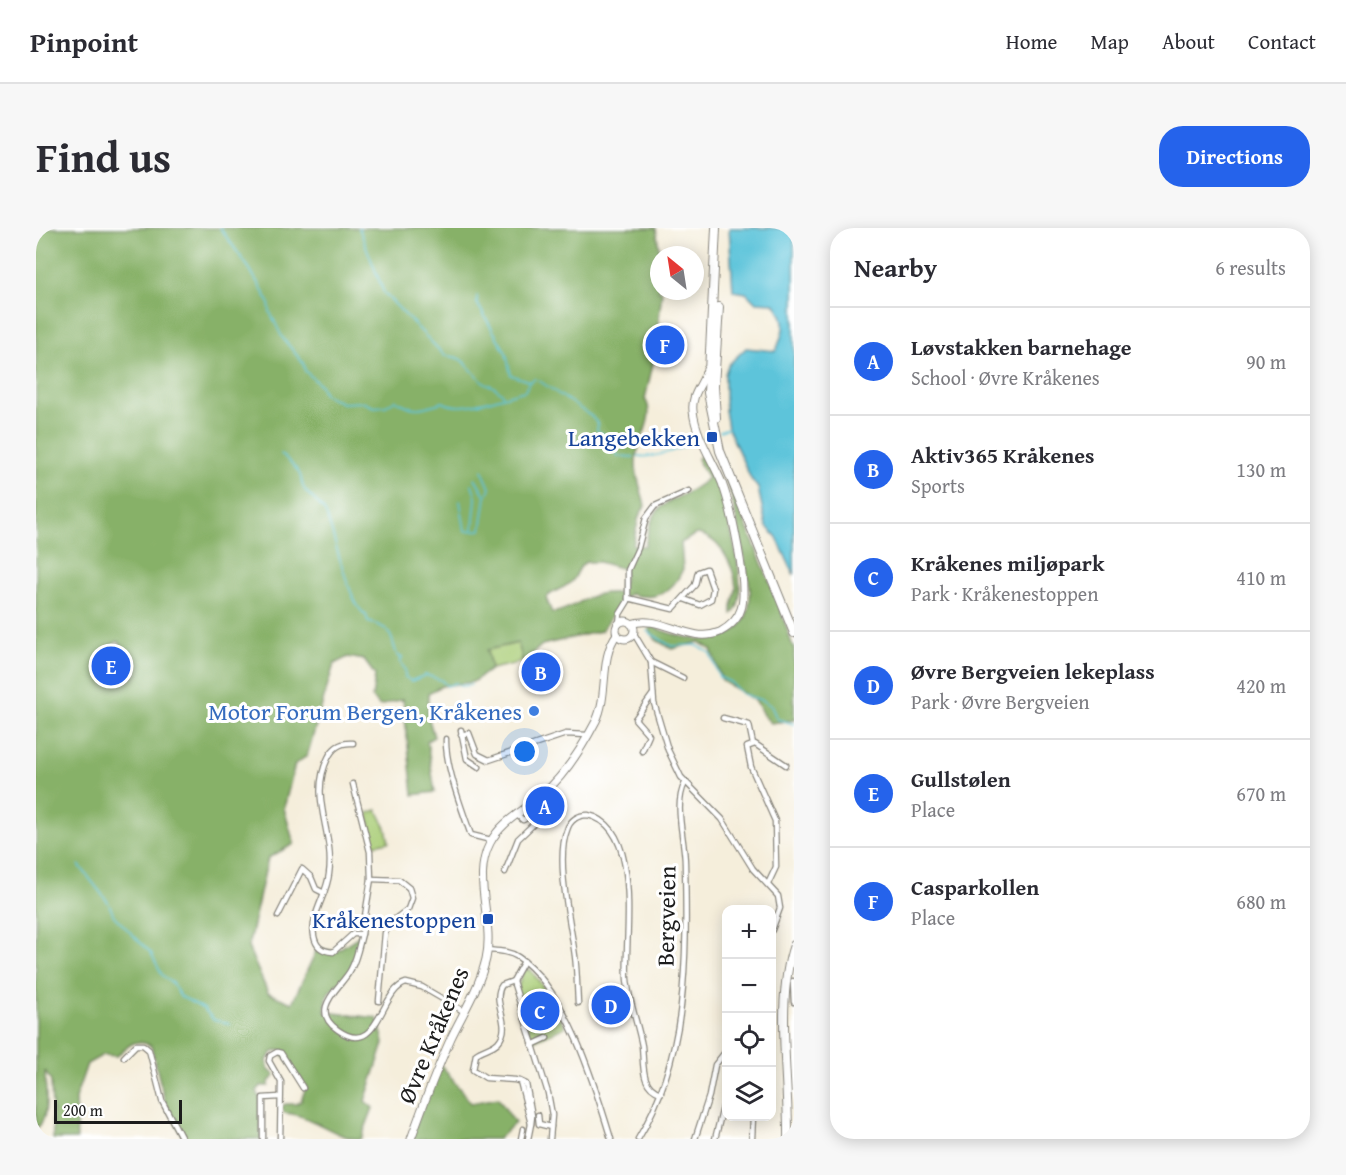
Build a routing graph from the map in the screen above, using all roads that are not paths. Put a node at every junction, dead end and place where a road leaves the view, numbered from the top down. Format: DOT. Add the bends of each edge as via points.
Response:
graph roads {
  1 [pos="718,228"];
  2 [pos="710,360"];
  3 [pos="714,386"];
  4 [pos="708,393"];
  5 [pos="693,399"];
  6 [pos="732,478"];
  7 [pos="689,491"];
  8 [pos="628,598"];
  9 [pos="684,599"];
  10 [pos="630,629"];
  11 [pos="794,633"];
  12 [pos="619,636"];
  13 [pos="651,662"];
  14 [pos="683,678"];
  15 [pos="653,694"];
  16 [pos="723,718"];
  17 [pos="587,735"];
  18 [pos="446,739"];
  19 [pos="353,743"];
  20 [pos="753,744"];
  21 [pos="642,751"];
  22 [pos="786,765"];
  23 [pos="479,767"];
  24 [pos="685,783"];
  25 [pos="353,784"];
  26 [pos="516,814"];
  27 [pos="491,840"];
  28 [pos="505,872"];
  29 [pos="371,879"];
  30 [pos="768,884"];
  31 [pos="324,893"];
  32 [pos="278,916"];
  33 [pos="776,916"];
  34 [pos="362,934"];
  35 [pos="794,945"];
  36 [pos="487,950"];
  37 [pos="524,962"];
  38 [pos="513,981"];
  39 [pos="793,981"];
  40 [pos="379,1001"];
  41 [pos="794,1002"];
  42 [pos="578,1003"];
  43 [pos="465,1012"];
  44 [pos="547,1038"];
  45 [pos="532,1045"];
  46 [pos="722,1056"];
  47 [pos="124,1058"];
  48 [pos="303,1088"];
  49 [pos="662,1093"];
  50 [pos="280,1097"];
  51 [pos="722,1111"];
  52 [pos="538,1115"];
  53 [pos="753,1121"];
  54 [pos="551,1127"];
  55 [pos="523,1129"];
  56 [pos="182,1139"];
  57 [pos="263,1139"];
  58 [pos="280,1139"];
  59 [pos="411,1139"];
  60 [pos="521,1139"];
  61 [pos="528,1139"];
  62 [pos="550,1139"];
  63 [pos="611,1139"];
  64 [pos="638,1139"];
  65 [pos="695,1139"];
  66 [pos="715,1139"];
  67 [pos="752,1139"];
  68 [pos="786,1139"];
  1 -- 2 [label="main road"];
  1 -- 3 [label="main road"];
  2 -- 4 [label="main road"];
  2 -- 5 [label="main road"];
  3 -- 4 [label="main road"];
  3 -- 6 [label="main road" via="720,438"];
  4 -- 5 [label="main road"];
  4 -- 6 [label="main road" via="720,451"];
  5 -- 10 [label="main road" via="697,430 729,507 743,601 734,621 712,634 695,634 644,620"];
  6 -- 11 [label="main road"];
  7 -- 8 [label="street" via="664,501 648,514 628,570"];
  8 -- 9 [label="street" via="669,610"];
  8 -- 10 [label="street" via="622,611"];
  9 -- 9 [label="street" via="695,585 698,572 706,569 713,589 711,599 700,605"];
  10 -- 12 [label="main road"];
  10 -- 12 [label="main road"];
  10 -- 13 [label="street"];
  12 -- 17 [label="main road, Øvre Kråkenes" via="609,656 602,706"];
  13 -- 14 [label="street"];
  13 -- 15 [label="street"];
  15 -- 21 [label="street" via="634,721 649,735"];
  15 -- 24 [label="street" via="668,750"];
  16 -- 20 [label="street" via="750,725"];
  17 -- 23 [label="street" via="561,735 489,760 477,754 469,733 461,732 467,759"];
  17 -- 26 [label="main road, Øvre Kråkenes" via="549,789"];
  18 -- 27 [label="street" via="447,758 471,835"];
  19 -- 31 [label="street" via="332,750 321,773 320,807 330,859"];
  20 -- 22 [label="street"];
  20 -- 30 [label="street" via="747,747 746,754 776,825 776,867"];
  24 -- 30 [label="street" via="722,819 753,869"];
  24 -- 49 [label="street, Bergveien" via="680,807 686,894 684,968 678,1032"];
  25 -- 29 [label="street" via="367,833"];
  26 -- 27 [label="main road, Øvre Kråkenes"];
  26 -- 28 [label="street" via="523,820 535,813 539,819 518,839"];
  27 -- 36 [label="main road, Øvre Kråkenes" via="483,864"];
  29 -- 34 [label="street"];
  29 -- 40 [label="street" via="399,880 409,888 412,898 408,909 391,922 385,933"];
  30 -- 33 [label="street" via="780,904"];
  31 -- 32 [label="street" via="316,889 302,869"];
  31 -- 34 [label="street" via="314,928 319,947 333,952 353,934"];
  34 -- 43 [label="street" via="351,970 327,1001 328,1016 337,1030 352,1036 367,1033 374,1028 394,989 406,983 419,986"];
  35 -- 68 [label="main road" via="786,986"];
  36 -- 37 [label="street" via="505,952"];
  36 -- 43 [label="main road, Øvre Kråkenes" via="477,988"];
  37 -- 38 [label="street"];
  37 -- 63 [label="street" via="540,977 574,1036 595,1085"];
  38 -- 45 [label="street"];
  38 -- 61 [label="street" via="502,985 498,994 504,1023 502,1036 496,1044 476,1054 473,1070 486,1078 520,1081 527,1088 531,1124"];
  39 -- 41 [label="street"];
  42 -- 49 [label="street" via="567,914 564,846 570,824 579,816 588,815 606,825 625,864 629,991 645,1078"];
  43 -- 59 [label="main road, Øvre Kråkenes" via="439,1065"];
  44 -- 45 [label="street"];
  45 -- 54 [label="street" via="548,1093"];
  46 -- 65 [label="street" via="715,1065"];
  47 -- 56 [label="street" via="136,1045 149,1050 162,1101"];
  48 -- 50 [label="street" via="277,1052 268,1059 281,1082"];
  49 -- 64 [label="street, Bergveien"];
  50 -- 57 [label="street" via="263,1098"];
  50 -- 58 [label="street"];
  51 -- 66 [label="street"];
  52 -- 54 [label="street" via="538,1127"];
  53 -- 67 [label="street"];
  54 -- 62 [label="street"];
  55 -- 60 [label="street"];
}
